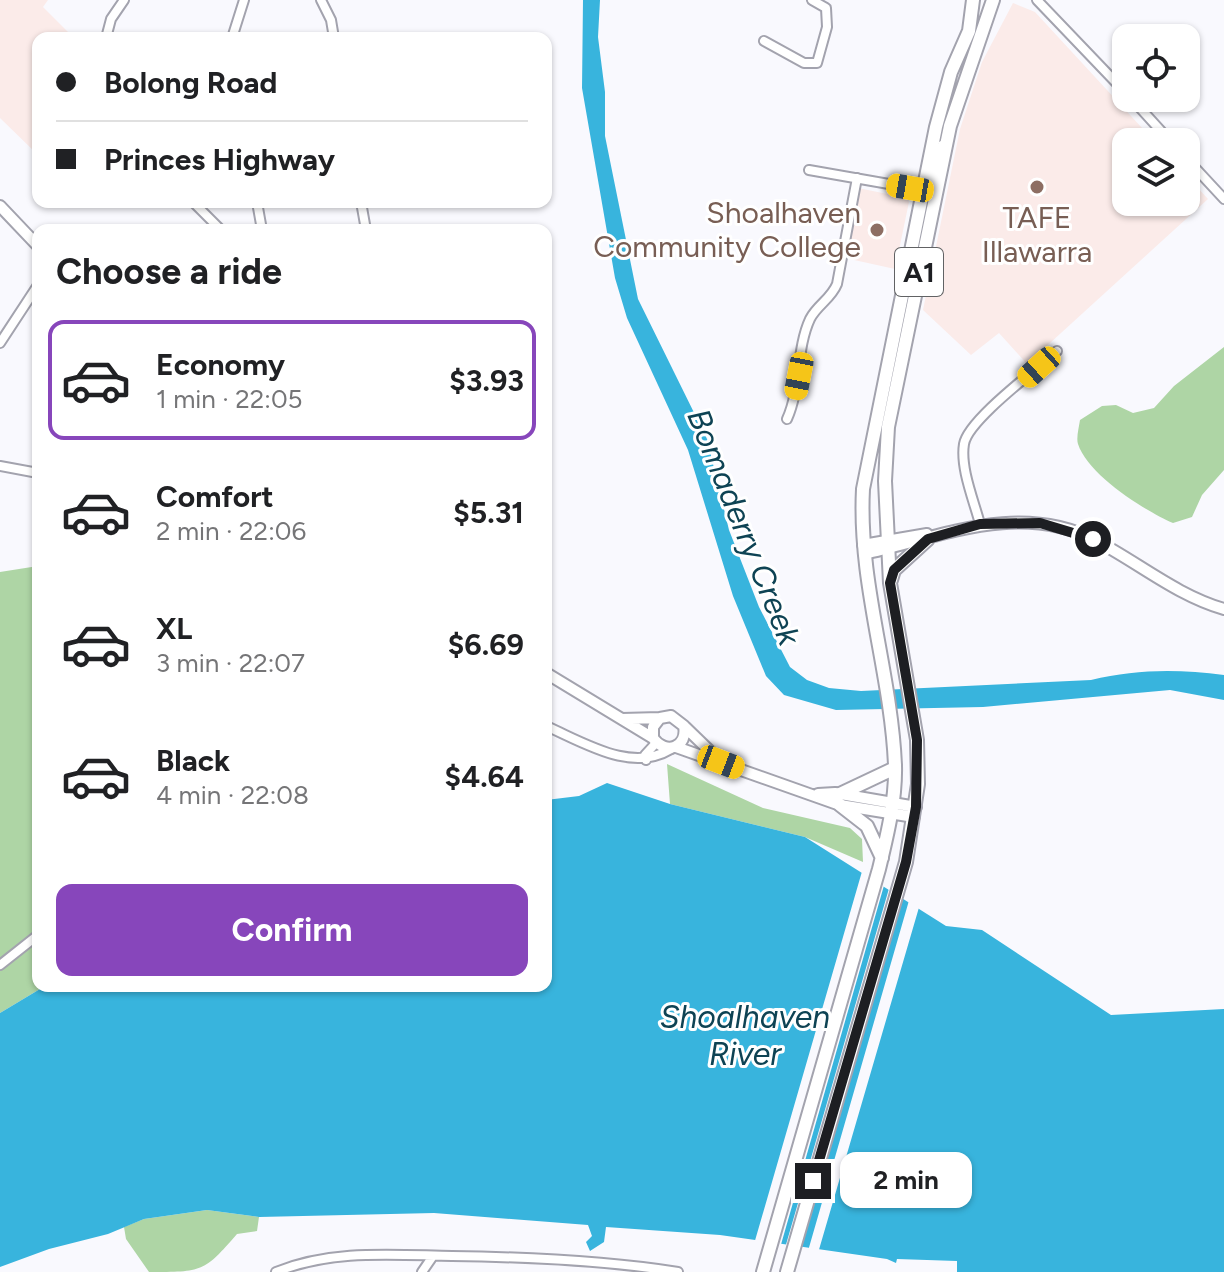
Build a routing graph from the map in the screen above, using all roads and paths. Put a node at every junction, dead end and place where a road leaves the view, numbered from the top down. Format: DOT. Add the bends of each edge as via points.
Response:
graph roads {
  1 [pos="124,0"];
  2 [pos="244,0"];
  3 [pos="321,0"];
  4 [pos="812,0"];
  5 [pos="973,0"];
  6 [pos="993,0"];
  7 [pos="1037,0"];
  8 [pos="1046,0"];
  9 [pos="1054,14"];
  10 [pos="108,32"];
  11 [pos="234,32"];
  12 [pos="333,32"];
  13 [pos="764,41"];
  14 [pos="1112,78"];
  15 [pos="1144,112"];
  16 [pos="950,126"];
  17 [pos="1158,128"];
  18 [pos="809,170"];
  19 [pos="1200,173"];
  20 [pos="857,178"];
  21 [pos="923,190"];
  22 [pos="1224,199"];
  23 [pos="0,206"];
  24 [pos="199,208"];
  25 [pos="215,224"];
  26 [pos="32,240"];
  27 [pos="32,294"];
  28 [pos="0,343"];
  29 [pos="1057,351"];
  30 [pos="787,419"];
  31 [pos="0,466"];
  32 [pos="32,472"];
  33 [pos="980,524"];
  34 [pos="932,537"];
  35 [pos="888,544"];
  36 [pos="863,550"];
  37 [pos="890,583"];
  38 [pos="1224,609"];
  39 [pos="552,677"];
  40 [pos="660,718"];
  41 [pos="620,719"];
  42 [pos="684,726"];
  43 [pos="552,728"];
  44 [pos="655,741"];
  45 [pos="673,748"];
  46 [pos="646,760"];
  47 [pos="721,762"];
  48 [pos="895,768"];
  49 [pos="840,800"];
  50 [pos="891,808"];
  51 [pos="915,812"];
  52 [pos="881,863"];
  53 [pos="32,940"];
  54 [pos="0,965"];
  55 [pos="433,1256"];
  56 [pos="657,1270"];
  57 [pos="763,1270"];
  58 [pos="276,1272"];
  59 [pos="422,1272"];
  60 [pos="678,1272"];
  61 [pos="787,1272"];
  1 -- 10 [label="street"];
  2 -- 11 [label="street"];
  3 -- 12 [label="street"];
  4 -- 13 [label="street" via="826,8 828,19 817,63 804,63"];
  5 -- 21 [label="highway, A1" via="969,31 945,89"];
  6 -- 16 [label="highway, A1"];
  7 -- 9 [label="street"];
  8 -- 9 [label="street"];
  9 -- 14 [label="street"];
  15 -- 17 [label="street"];
  16 -- 21 [label="street" via="931,182"];
  16 -- 35 [label="highway, A1" via="888,427"];
  18 -- 20 [label="street"];
  19 -- 22 [label="street"];
  20 -- 21 [label="street"];
  20 -- 30 [label="street" via="837,284 809,321"];
  21 -- 36 [label="highway, A1" via="865,473"];
  23 -- 26 [label="main road"];
  24 -- 25 [label="street"];
  27 -- 28 [label="street"];
  29 -- 33 [label="street" via="979,420 964,441"];
  31 -- 32 [label="street"];
  33 -- 34 [label="main road"];
  33 -- 38 [label="main road" via="1040,523 1078,533 1184,594"];
  34 -- 35 [label="main road"];
  34 -- 37 [label="highway" via="894,570"];
  35 -- 36 [label="main road"];
  35 -- 37 [label="highway, A1"];
  36 -- 48 [label="highway, A1"];
  37 -- 51 [label="highway, A1" via="915,718"];
  39 -- 41 [label="main road"];
  40 -- 41 [label="main road"];
  40 -- 42 [label="main road" via="671,716"];
  40 -- 44 [label="main road" via="653,727"];
  41 -- 44 [label="main road"];
  42 -- 45 [label="main road" via="683,741"];
  42 -- 47 [label="main road"];
  43 -- 46 [label="street" via="630,760"];
  44 -- 45 [label="main road"];
  44 -- 46 [label="street"];
  45 -- 46 [label="street"];
  45 -- 47 [label="main road"];
  47 -- 49 [label="main road"];
  48 -- 49 [label="highway"];
  48 -- 50 [label="highway, A1"];
  49 -- 50 [label="main road"];
  49 -- 52 [label="highway" via="867,826"];
  50 -- 51 [label="main road"];
  50 -- 52 [label="highway, A1"];
  51 -- 61 [label="highway, A1"];
  52 -- 57 [label="highway, A1"];
  53 -- 54 [label="street"];
  55 -- 56 [label="street"];
  55 -- 58 [label="street" via="345,1255"];
  55 -- 59 [label="street"];
  56 -- 60 [label="street"];
}
